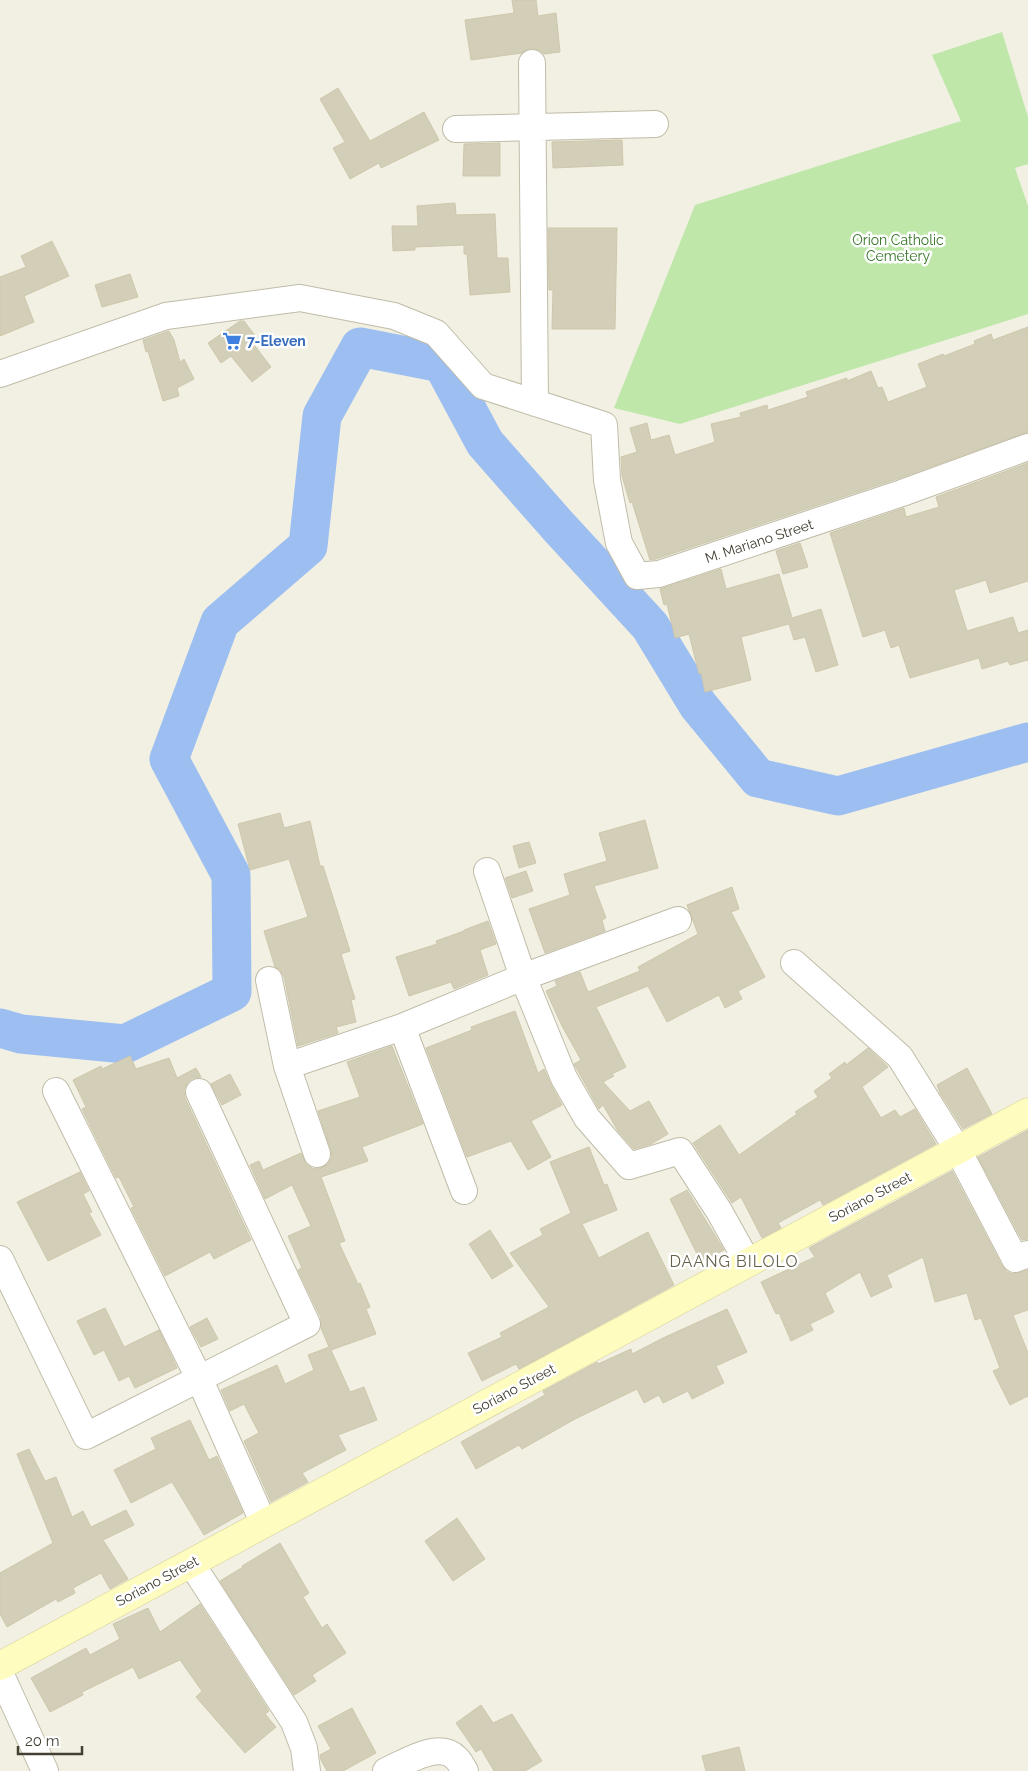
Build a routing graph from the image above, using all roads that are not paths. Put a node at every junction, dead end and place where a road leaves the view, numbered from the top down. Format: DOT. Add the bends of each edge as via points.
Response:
graph roads {
  1 [pos="532,63"];
  2 [pos="655,124"];
  3 [pos="533,128"];
  4 [pos="456,130"];
  5 [pos="0,374"];
  6 [pos="535,403"];
  7 [pos="1028,447"];
  8 [pos="486,871"];
  9 [pos="678,920"];
  10 [pos="794,963"];
  11 [pos="523,978"];
  12 [pos="269,980"];
  13 [pos="402,1027"];
  14 [pos="287,1066"];
  15 [pos="56,1091"];
  16 [pos="199,1092"];
  17 [pos="1028,1112"];
  18 [pos="958,1150"];
  19 [pos="317,1154"];
  20 [pos="464,1191"];
  21 [pos="1028,1254"];
  22 [pos="0,1259"];
  23 [pos="748,1263"];
  24 [pos="199,1378"];
  25 [pos="264,1524"];
  26 [pos="191,1563"];
  27 [pos="2,1663"];
  28 [pos="45,1771"];
  29 [pos="307,1771"];
  30 [pos="386,1771"];
  31 [pos="465,1771"];
  1 -- 3 [label="street"];
  2 -- 3 [label="street"];
  3 -- 4 [label="street"];
  3 -- 6 [label="street"];
  5 -- 6 [label="street" via="166,316 300,298 394,316 436,333 483,386"];
  6 -- 7 [label="street, M. Mariano Street" via="604,425 608,480 619,543 638,576 659,574 902,494"];
  8 -- 11 [label="street"];
  9 -- 11 [label="street"];
  10 -- 18 [label="street" via="900,1057"];
  11 -- 13 [label="street"];
  11 -- 23 [label="street" via="564,1078 587,1118 629,1166 680,1151"];
  12 -- 14 [label="street"];
  13 -- 14 [label="street"];
  13 -- 20 [label="street"];
  14 -- 19 [label="street"];
  15 -- 24 [label="street"];
  16 -- 24 [label="street" via="307,1324"];
  17 -- 18 [label="main road, Soriano Street"];
  18 -- 21 [label="street" via="1015,1259"];
  18 -- 23 [label="main road, Soriano Street"];
  22 -- 24 [label="street" via="86,1436"];
  23 -- 25 [label="main road, Soriano Street"];
  24 -- 25 [label="street"];
  25 -- 26 [label="main road, Soriano Street"];
  26 -- 27 [label="main road, Soriano Street"];
  26 -- 29 [label="street" via="294,1722 304,1748"];
  27 -- 28 [label="street"];
  30 -- 31 [label="street" via="424,1754 444,1751 456,1757"];
}
